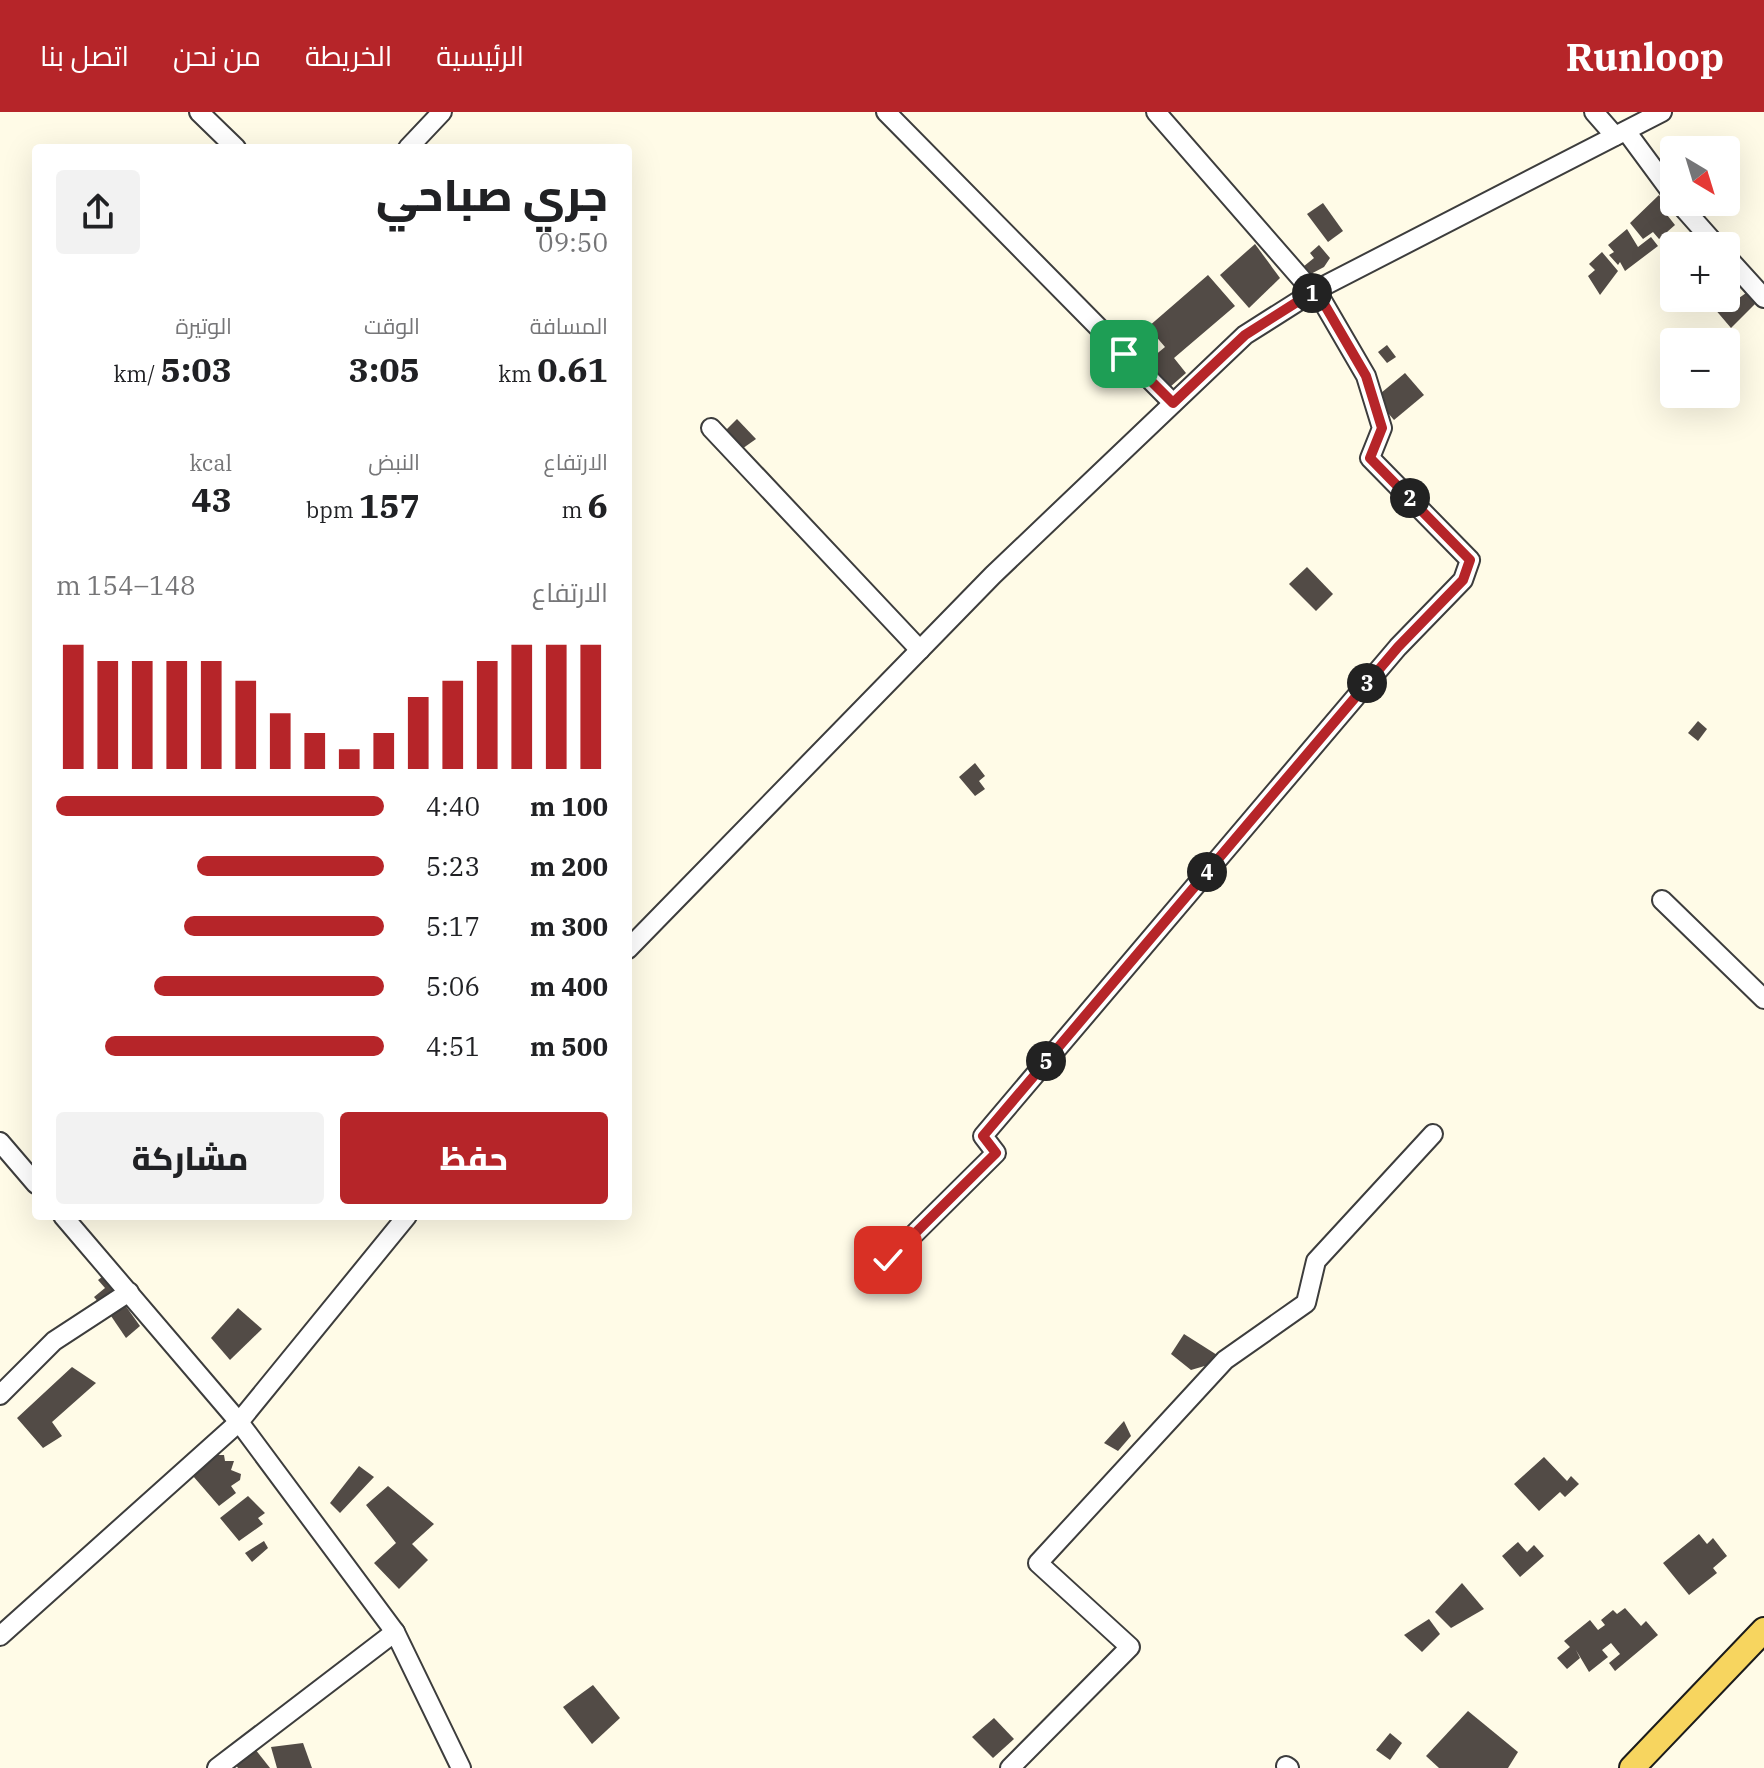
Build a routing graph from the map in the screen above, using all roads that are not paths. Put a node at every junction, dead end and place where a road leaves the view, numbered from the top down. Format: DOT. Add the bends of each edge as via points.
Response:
graph roads {
  1 [pos="199,112"];
  2 [pos="442,112"];
  3 [pos="886,112"];
  4 [pos="1156,112"];
  5 [pos="1594,112"];
  6 [pos="1662,112"];
  7 [pos="1621,134"];
  8 [pos="232,144"];
  9 [pos="412,144"];
  10 [pos="1660,180"];
  11 [pos="1690,216"];
  12 [pos="1705,232"];
  13 [pos="1740,271"];
  14 [pos="1314,291"];
  15 [pos="1764,298"];
  16 [pos="1173,403"];
  17 [pos="711,428"];
  18 [pos="920,650"];
  19 [pos="1662,900"];
  20 [pos="632,945"];
  21 [pos="1764,999"];
  22 [pos="1433,1134"];
  23 [pos="0,1142"];
  24 [pos="32,1179"];
  25 [pos="66,1220"];
  26 [pos="404,1220"];
  27 [pos="889,1264"];
  28 [pos="129,1292"];
  29 [pos="0,1395"];
  30 [pos="239,1422"];
  31 [pos="1764,1630"];
  32 [pos="395,1632"];
  33 [pos="0,1636"];
  34 [pos="217,1768"];
  35 [pos="461,1768"];
  36 [pos="1010,1768"];
  37 [pos="1632,1768"];
  1 -- 8 [label="street"];
  2 -- 9 [label="street"];
  3 -- 16 [label="street"];
  4 -- 14 [label="street"];
  5 -- 7 [label="street"];
  6 -- 7 [label="street"];
  7 -- 10 [label="street"];
  7 -- 14 [label="street"];
  11 -- 12 [label="street"];
  13 -- 15 [label="street"];
  14 -- 16 [label="street" via="1245,335"];
  14 -- 27 [label="street" via="1366,376 1382,428 1370,458 1470,560 1463,580 1398,647 983,1136 996,1153"];
  16 -- 18 [label="street"];
  17 -- 18 [label="street"];
  18 -- 20 [label="street"];
  19 -- 21 [label="street"];
  22 -- 36 [label="street" via="1316,1261 1306,1303 1225,1360 1038,1563 1130,1647"];
  23 -- 24 [label="street"];
  25 -- 28 [label="street"];
  26 -- 30 [label="street"];
  28 -- 29 [label="street" via="54,1341"];
  28 -- 30 [label="street"];
  30 -- 32 [label="street"];
  30 -- 33 [label="street"];
  31 -- 37 [label="main road"];
  32 -- 34 [label="street"];
  32 -- 35 [label="street"];
}
